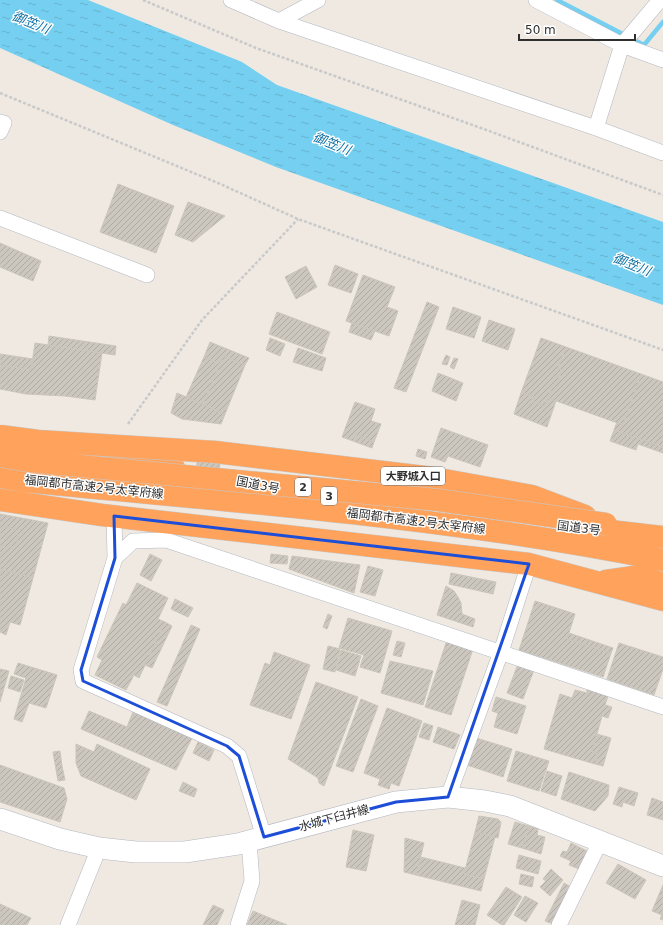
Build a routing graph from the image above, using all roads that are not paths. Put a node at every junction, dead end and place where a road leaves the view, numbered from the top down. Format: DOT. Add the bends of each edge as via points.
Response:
graph roads {
  1 [pos="231,0"];
  2 [pos="318,0"];
  3 [pos="536,0"];
  4 [pos="660,0"];
  5 [pos="280,21"];
  6 [pos="622,45"];
  7 [pos="663,60"];
  8 [pos="0,122"];
  9 [pos="596,128"];
  10 [pos="0,132"];
  11 [pos="663,153"];
  12 [pos="0,218"];
  13 [pos="147,275"];
  14 [pos="0,427"];
  15 [pos="0,436"];
  16 [pos="0,456"];
  17 [pos="0,477"];
  18 [pos="0,500"];
  19 [pos="114,516"];
  20 [pos="606,524"];
  21 [pos="663,536"];
  22 [pos="115,558"];
  23 [pos="663,560"];
  24 [pos="529,564"];
  25 [pos="595,582"];
  26 [pos="663,584"];
  27 [pos="663,600"];
  28 [pos="501,652"];
  29 [pos="663,707"];
  30 [pos="448,797"];
  31 [pos="0,819"];
  32 [pos="257,839"];
  33 [pos="600,842"];
  34 [pos="99,848"];
  35 [pos="663,866"];
  36 [pos="68,925"];
  37 [pos="238,925"];
  38 [pos="559,925"];
  1 -- 5 [label="street"];
  2 -- 5 [label="street"];
  3 -- 6 [label="street"];
  4 -- 6 [label="street"];
  5 -- 9 [label="street"];
  6 -- 7 [label="street"];
  6 -- 9 [label="street"];
  8 -- 10 [label="street" via="4,123"];
  9 -- 11 [label="street"];
  12 -- 13 [label="street"];
  14 -- 21 [label="highway, 国道3号 / 3" via="267,488 517,521"];
  15 -- 20 [label="highway, 大野城入口, bridge" via="38,441 215,452 433,478 532,496"];
  16 -- 20 [label="highway, 福岡都市高速2号太宰府線 / 2, bridge" via="28,461 438,500"];
  17 -- 23 [label="highway, 福岡都市高速2号太宰府線 / 2" via="437,522"];
  18 -- 19 [label="highway"];
  19 -- 22 [label="street"];
  19 -- 24 [label="highway"];
  20 -- 21 [label="highway, 福岡都市高速2号太宰府線 / 2"];
  22 -- 28 [label="street" via="133,541 166,540"];
  22 -- 32 [label="street" via="81,670 82,681 227,746 239,756"];
  24 -- 25 [label="highway"];
  24 -- 28 [label="street"];
  25 -- 26 [label="highway" via="641,576"];
  25 -- 27 [label="highway"];
  28 -- 29 [label="street"];
  28 -- 30 [label="street"];
  30 -- 32 [label="main road, 水城下臼井線" via="396,802"];
  30 -- 33 [label="main road, 水城下臼井線" via="510,806"];
  31 -- 34 [label="main road, 水城下臼井線" via="60,839"];
  32 -- 34 [label="main road, 水城下臼井線" via="185,852 136,852"];
  32 -- 37 [label="street" via="252,881"];
  33 -- 35 [label="main road, 水城下臼井線"];
  33 -- 38 [label="street"];
  34 -- 36 [label="street"];
}
